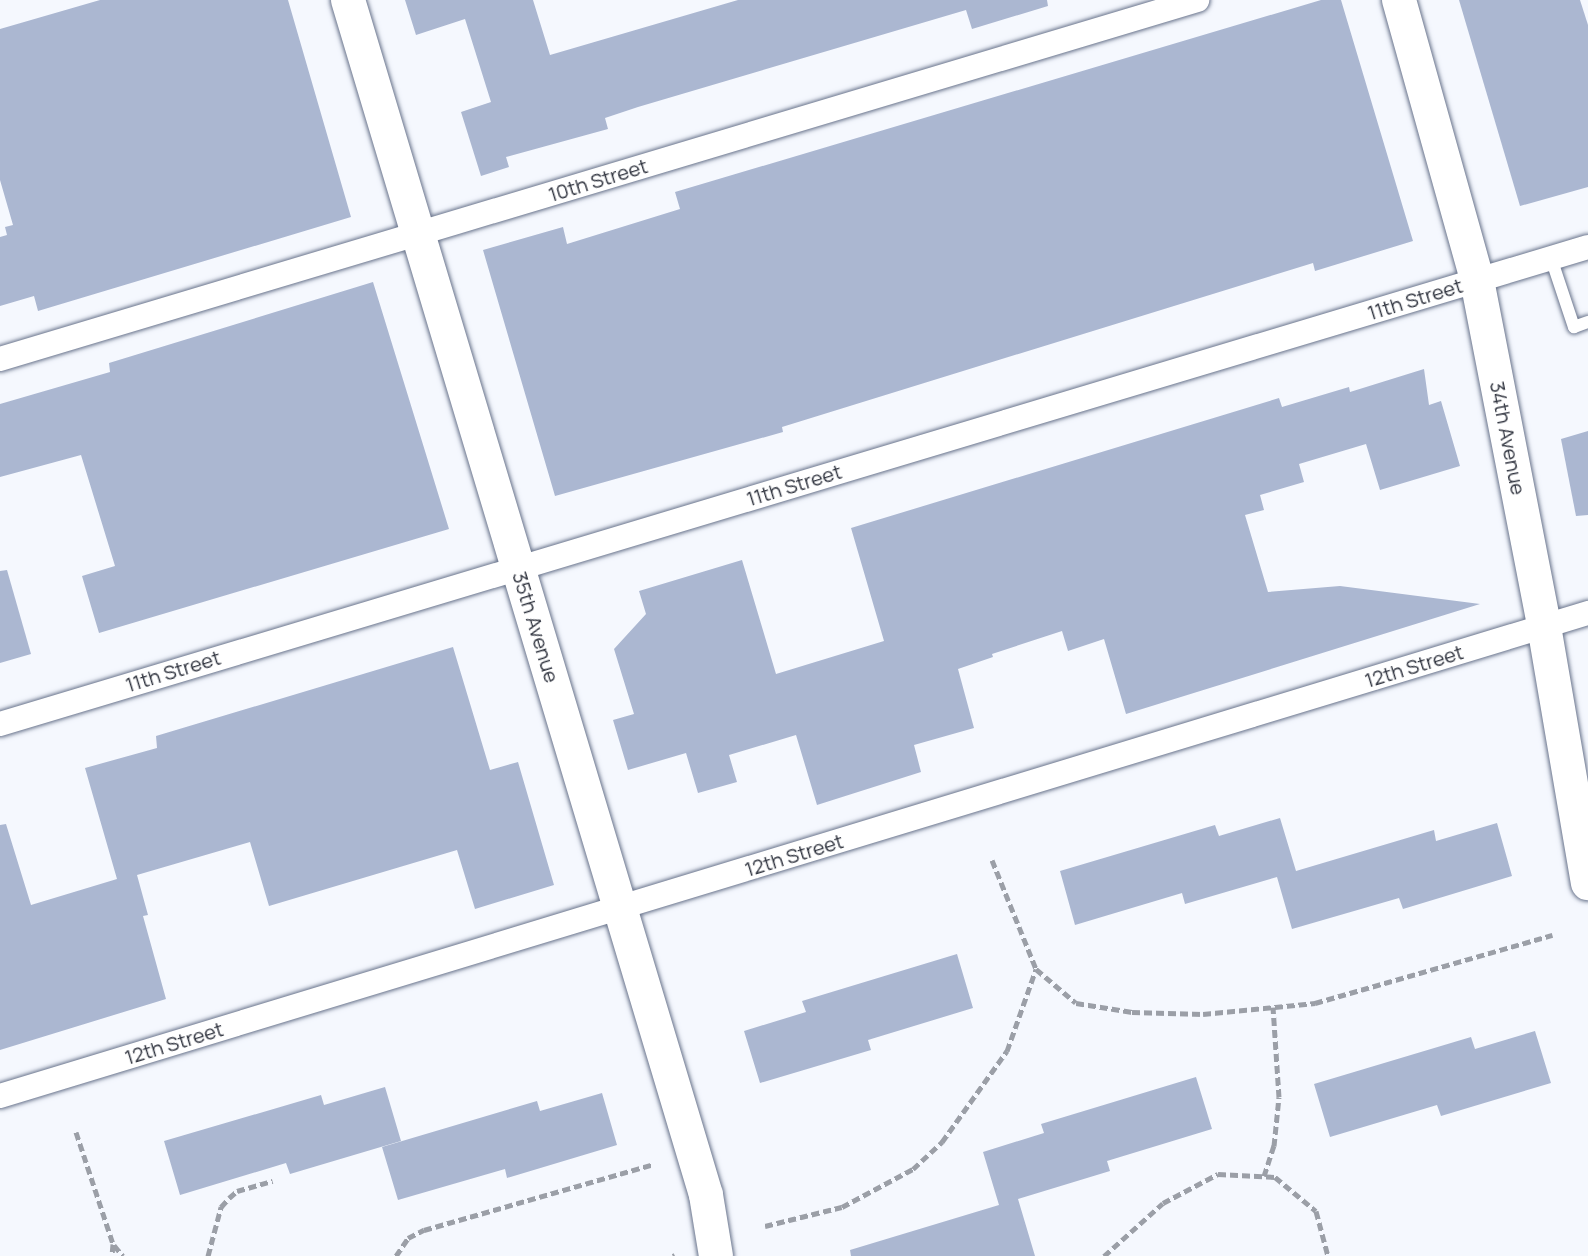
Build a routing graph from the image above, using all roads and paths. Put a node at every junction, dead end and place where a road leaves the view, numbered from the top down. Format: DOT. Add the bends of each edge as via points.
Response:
graph roads {
  1 [pos="348,0"];
  2 [pos="1197,0"];
  3 [pos="1399,0"];
  4 [pos="418,233"];
  5 [pos="1588,247"];
  6 [pos="1551,258"];
  7 [pos="1477,280"];
  8 [pos="1588,322"];
  9 [pos="0,359"];
  10 [pos="518,568"];
  11 [pos="1588,613"];
  12 [pos="1544,626"];
  13 [pos="0,724"];
  14 [pos="992,860"];
  15 [pos="1588,883"];
  16 [pos="621,909"];
  17 [pos="1552,935"];
  18 [pos="1036,969"];
  19 [pos="1273,1007"];
  20 [pos="0,1096"];
  21 [pos="76,1132"];
  22 [pos="654,1164"];
  23 [pos="1264,1176"];
  24 [pos="273,1181"];
  25 [pos="765,1226"];
  26 [pos="113,1244"];
  27 [pos="112,1256"];
  28 [pos="123,1256"];
  29 [pos="208,1256"];
  30 [pos="396,1256"];
  31 [pos="716,1256"];
  32 [pos="1104,1256"];
  33 [pos="1328,1256"];
  1 -- 4 [label="street, 35th Avenue"];
  2 -- 4 [label="street, 10th Street"];
  3 -- 7 [label="street, 34th Avenue"];
  4 -- 9 [label="street, 10th Street"];
  4 -- 10 [label="street, 35th Avenue"];
  5 -- 6 [label="street, 11th Street"];
  6 -- 7 [label="street, 11th Street"];
  6 -- 8 [label="lane" via="1574,327"];
  7 -- 10 [label="street, 11th Street"];
  7 -- 12 [label="street, 34th Avenue"];
  10 -- 13 [label="street, 11th Street"];
  10 -- 16 [label="street, 35th Avenue"];
  11 -- 12 [label="street, 12th Street"];
  12 -- 15 [label="street, 34th Avenue"];
  12 -- 16 [label="street, 12th Street"];
  14 -- 18 [label="path"];
  16 -- 20 [label="street, 12th Street"];
  16 -- 31 [label="street, 35th Avenue" via="706,1195"];
  17 -- 19 [label="path" via="1315,1003"];
  18 -- 19 [label="path" via="1076,1003 1104,1008 1203,1014"];
  18 -- 25 [label="path" via="1007,1051 942,1142 913,1169 842,1207"];
  19 -- 23 [label="path" via="1279,1097 1274,1146"];
  21 -- 26 [label="path"];
  22 -- 30 [label="path" via="424,1230 408,1238"];
  23 -- 32 [label="path" via="1218,1174 1163,1203"];
  23 -- 33 [label="path" via="1275,1177 1316,1211"];
  24 -- 29 [label="path" via="237,1191 221,1207"];
  26 -- 27 [label="path"];
  26 -- 28 [label="path"];
}
